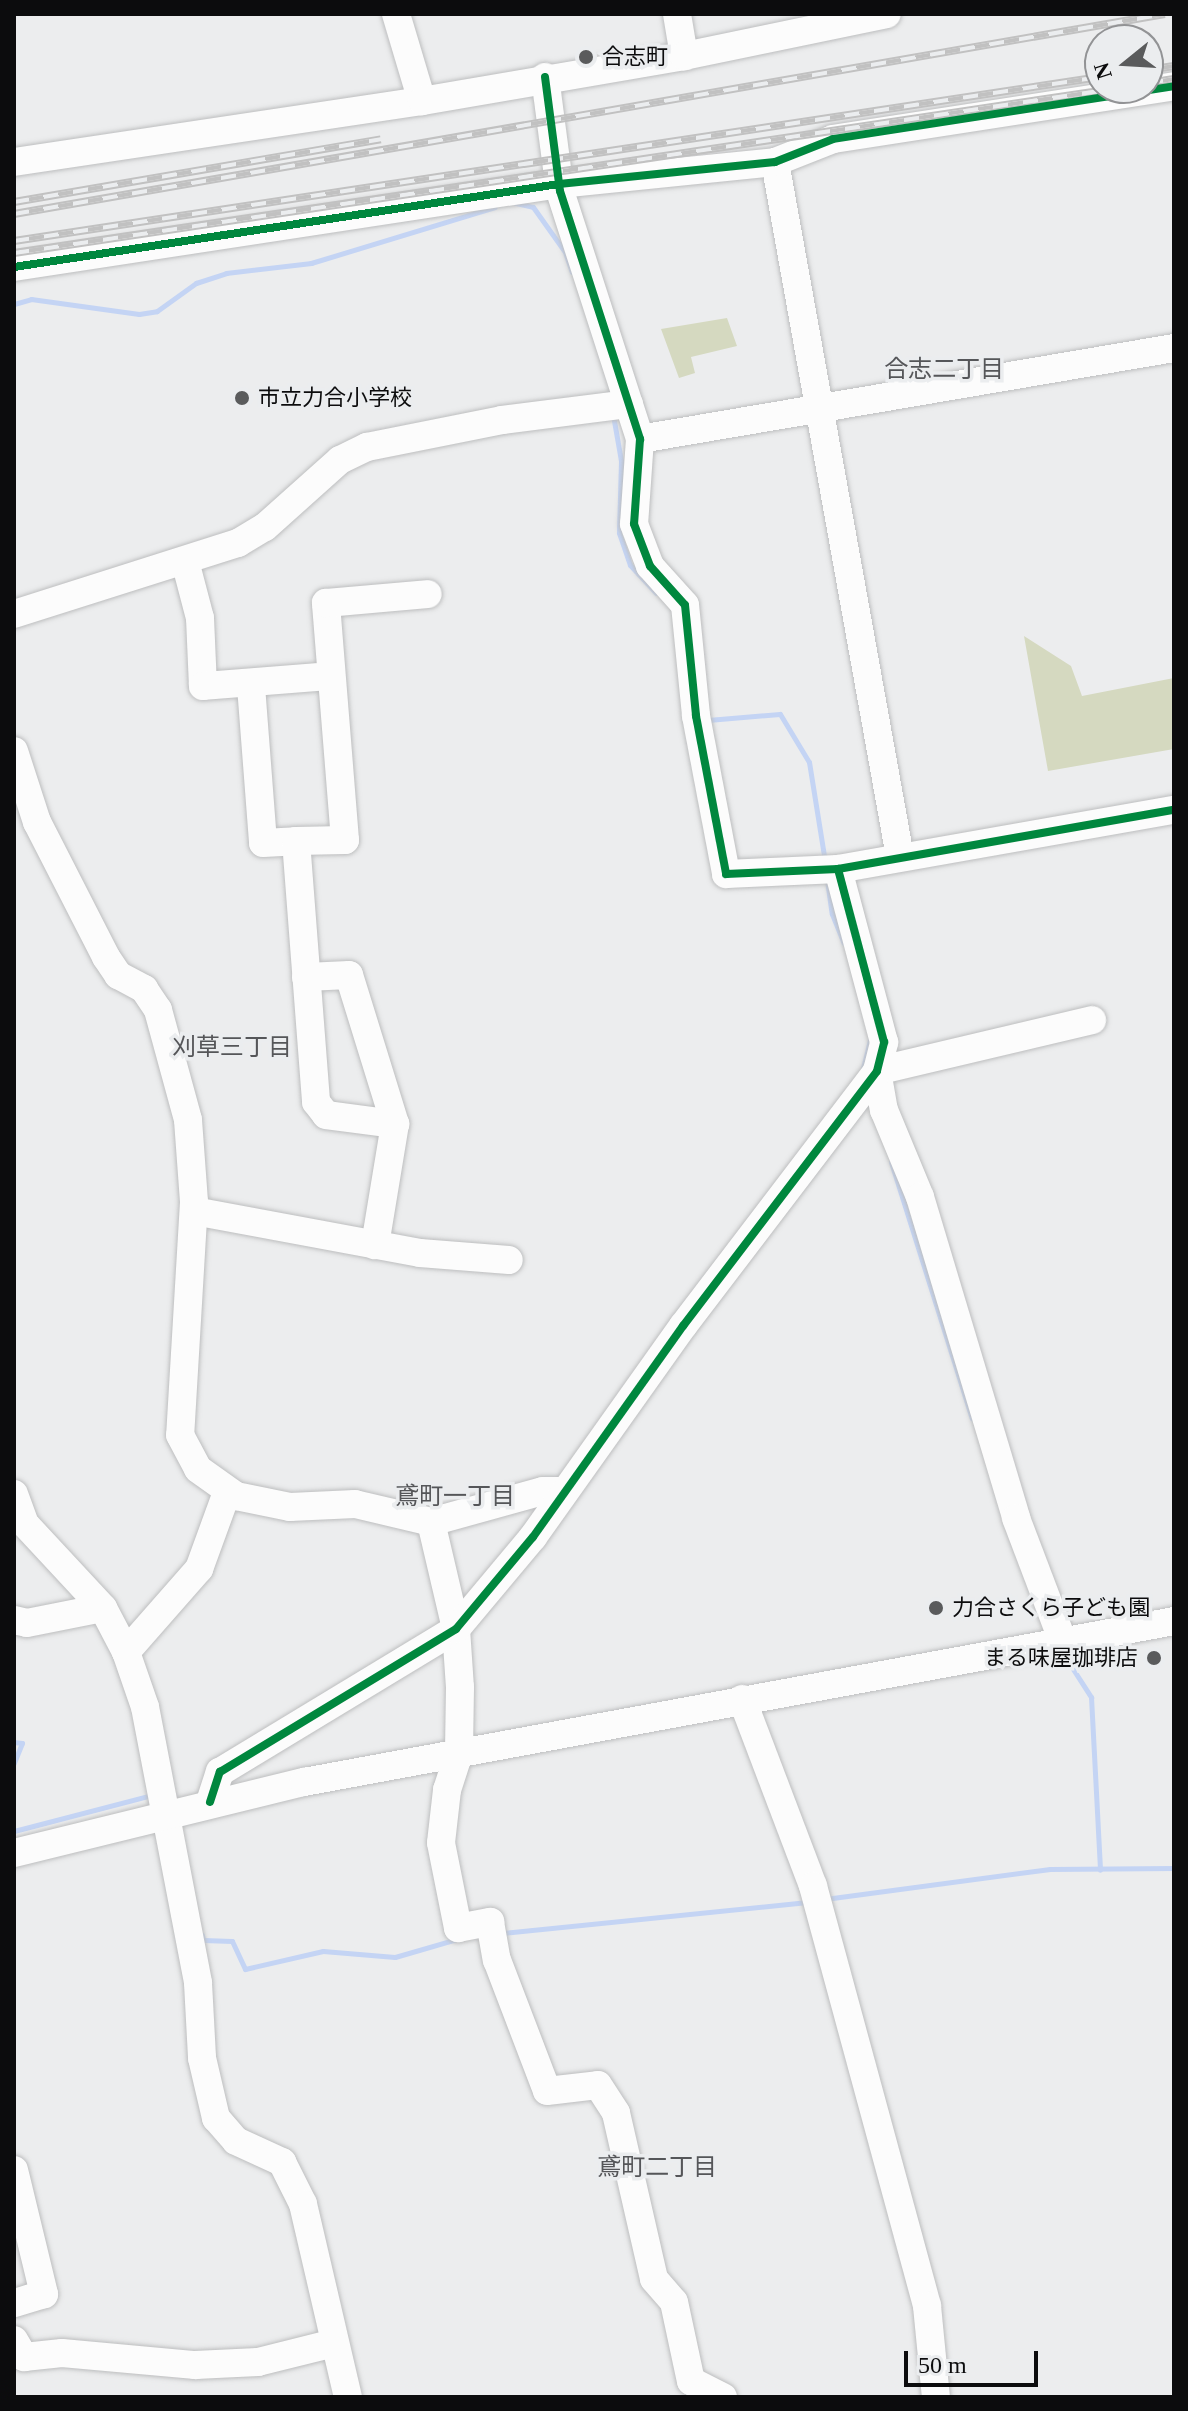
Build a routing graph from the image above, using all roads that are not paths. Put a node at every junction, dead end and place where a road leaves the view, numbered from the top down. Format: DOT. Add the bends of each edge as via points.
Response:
graph roads {
  1 [pos="396,14"];
  2 [pos="677,14"];
  3 [pos="887,14"];
  4 [pos="684,56"];
  5 [pos="545,77"];
  6 [pos="1174,86"];
  7 [pos="422,101"];
  8 [pos="14,162"];
  9 [pos="775,162"];
  10 [pos="559,184"];
  11 [pos="14,267"];
  12 [pos="1174,348"];
  13 [pos="629,404"];
  14 [pos="822,410"];
  15 [pos="640,439"];
  16 [pos="185,561"];
  17 [pos="428,594"];
  18 [pos="14,614"];
  19 [pos="331,676"];
  20 [pos="251,686"];
  21 [pos="14,751"];
  22 [pos="1174,810"];
  23 [pos="296,841"];
  24 [pos="900,857"];
  25 [pos="838,869"];
  26 [pos="306,977"];
  27 [pos="1092,1020"];
  28 [pos="877,1071"];
  29 [pos="395,1124"];
  30 [pos="194,1211"];
  31 [pos="375,1245"];
  32 [pos="509,1260"];
  33 [pos="565,1491"];
  34 [pos="227,1492"];
  35 [pos="14,1494"];
  36 [pos="431,1522"];
  37 [pos="103,1608"];
  38 [pos="14,1620"];
  39 [pos="1174,1621"];
  40 [pos="456,1629"];
  41 [pos="1063,1642"];
  42 [pos="126,1652"];
  43 [pos="742,1699"];
  44 [pos="459,1753"];
  45 [pos="210,1802"];
  46 [pos="165,1814"];
  47 [pos="14,1853"];
  48 [pos="14,2170"];
  49 [pos="14,2303"];
  50 [pos="14,2340"];
  51 [pos="334,2343"];
  52 [pos="348,2397"];
  53 [pos="723,2397"];
  54 [pos="936,2397"];
  1 -- 7 [label="street"];
  2 -- 4 [label="street"];
  3 -- 4 [label="street"];
  4 -- 5 [label="street"];
  5 -- 7 [label="street"];
  5 -- 10 [label="street"];
  6 -- 9 [label="street" via="833,139"];
  7 -- 8 [label="street"];
  9 -- 10 [label="street"];
  9 -- 14 [label="street"];
  10 -- 11 [label="street"];
  10 -- 13 [label="street"];
  12 -- 14 [label="street"];
  13 -- 15 [label="street"];
  13 -- 16 [label="street" via="502,420 367,447 340,460 265,527"];
  14 -- 15 [label="street"];
  14 -- 24 [label="street"];
  15 -- 25 [label="street" via="634,524 650,566 685,605 696,716 726,874"];
  16 -- 18 [label="street"];
  16 -- 20 [label="street" via="200,618 203,686"];
  17 -- 19 [label="street" via="326,603"];
  19 -- 20 [label="street"];
  19 -- 23 [label="street" via="345,840"];
  20 -- 23 [label="street" via="263,843"];
  21 -- 30 [label="street" via="37,822 106,957 118,975 144,989 158,1010 188,1120"];
  22 -- 24 [label="street"];
  23 -- 26 [label="street"];
  24 -- 25 [label="street"];
  25 -- 28 [label="street" via="884,1042"];
  26 -- 29 [label="street" via="349,975"];
  26 -- 29 [label="street" via="316,1102 326,1115"];
  27 -- 28 [label="street"];
  28 -- 33 [label="street"];
  28 -- 41 [label="street" via="884,1110 920,1197 1016,1518"];
  29 -- 31 [label="street"];
  30 -- 31 [label="street"];
  30 -- 34 [label="street" via="180,1435 198,1469"];
  31 -- 32 [label="street"];
  33 -- 36 [label="street" via="543,1491"];
  33 -- 40 [label="street"];
  34 -- 36 [label="street" via="290,1507 355,1504"];
  34 -- 42 [label="street" via="199,1569"];
  35 -- 37 [label="street" via="25,1524"];
  36 -- 40 [label="street"];
  37 -- 38 [label="street" via="27,1623"];
  37 -- 42 [label="street"];
  39 -- 41 [label="street"];
  40 -- 44 [label="street"];
  40 -- 45 [label="street" via="220,1772"];
  41 -- 43 [label="street"];
  42 -- 46 [label="street" via="145,1707"];
  43 -- 44 [label="street"];
  43 -- 54 [label="street" via="813,1886 927,2306"];
  44 -- 45 [label="street"];
  44 -- 53 [label="street" via="447,1790 441,1843 458,1928 490,1922 497,1960 547,2091 598,2085 616,2113 654,2279 674,2302 691,2381"];
  45 -- 46 [label="street"];
  46 -- 47 [label="street"];
  46 -- 51 [label="street" via="198,1983 202,2058 216,2118 236,2141 282,2162 303,2204"];
  48 -- 49 [label="street" via="44,2294"];
  50 -- 51 [label="street" via="24,2357 62,2353 195,2365 258,2362"];
  51 -- 52 [label="street"];
}
